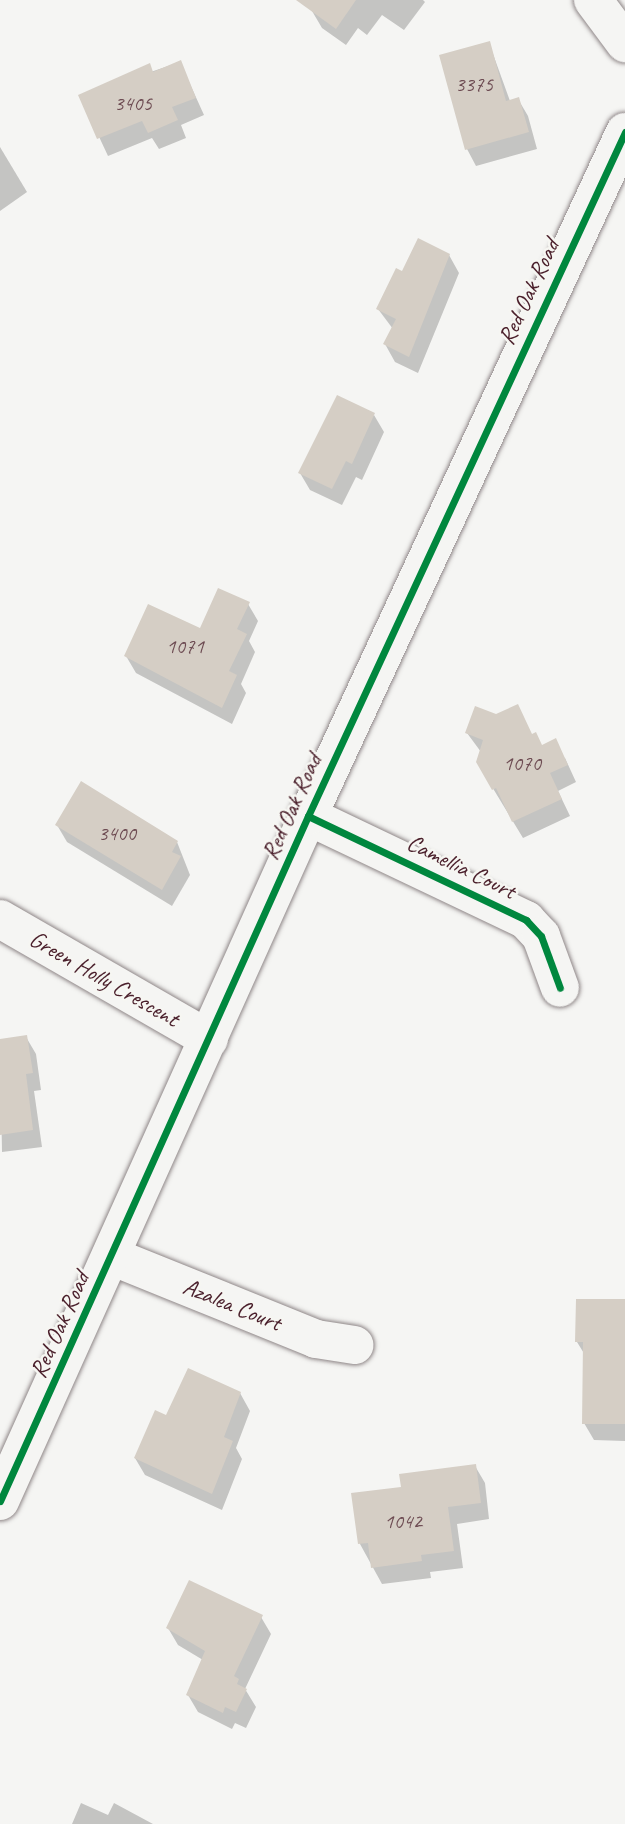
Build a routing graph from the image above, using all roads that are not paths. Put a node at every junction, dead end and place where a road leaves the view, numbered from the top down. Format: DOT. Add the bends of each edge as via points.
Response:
graph roads {
  1 [pos="593,0"];
  2 [pos="625,43"];
  3 [pos="625,132"];
  4 [pos="309,816"];
  5 [pos="0,919"];
  6 [pos="561,988"];
  7 [pos="209,1039"];
  8 [pos="111,1256"];
  9 [pos="355,1345"];
  10 [pos="0,1501"];
  1 -- 2 [label="street"];
  3 -- 4 [label="street, Red Oak Road"];
  4 -- 6 [label="street, Camellia Court" via="526,920 545,943"];
  4 -- 7 [label="street, Red Oak Road"];
  5 -- 7 [label="street, Green Holly Crescent"];
  7 -- 8 [label="street, Red Oak Road"];
  8 -- 9 [label="street, Azalea Court" via="316,1339"];
  8 -- 10 [label="street, Red Oak Road"];
}
